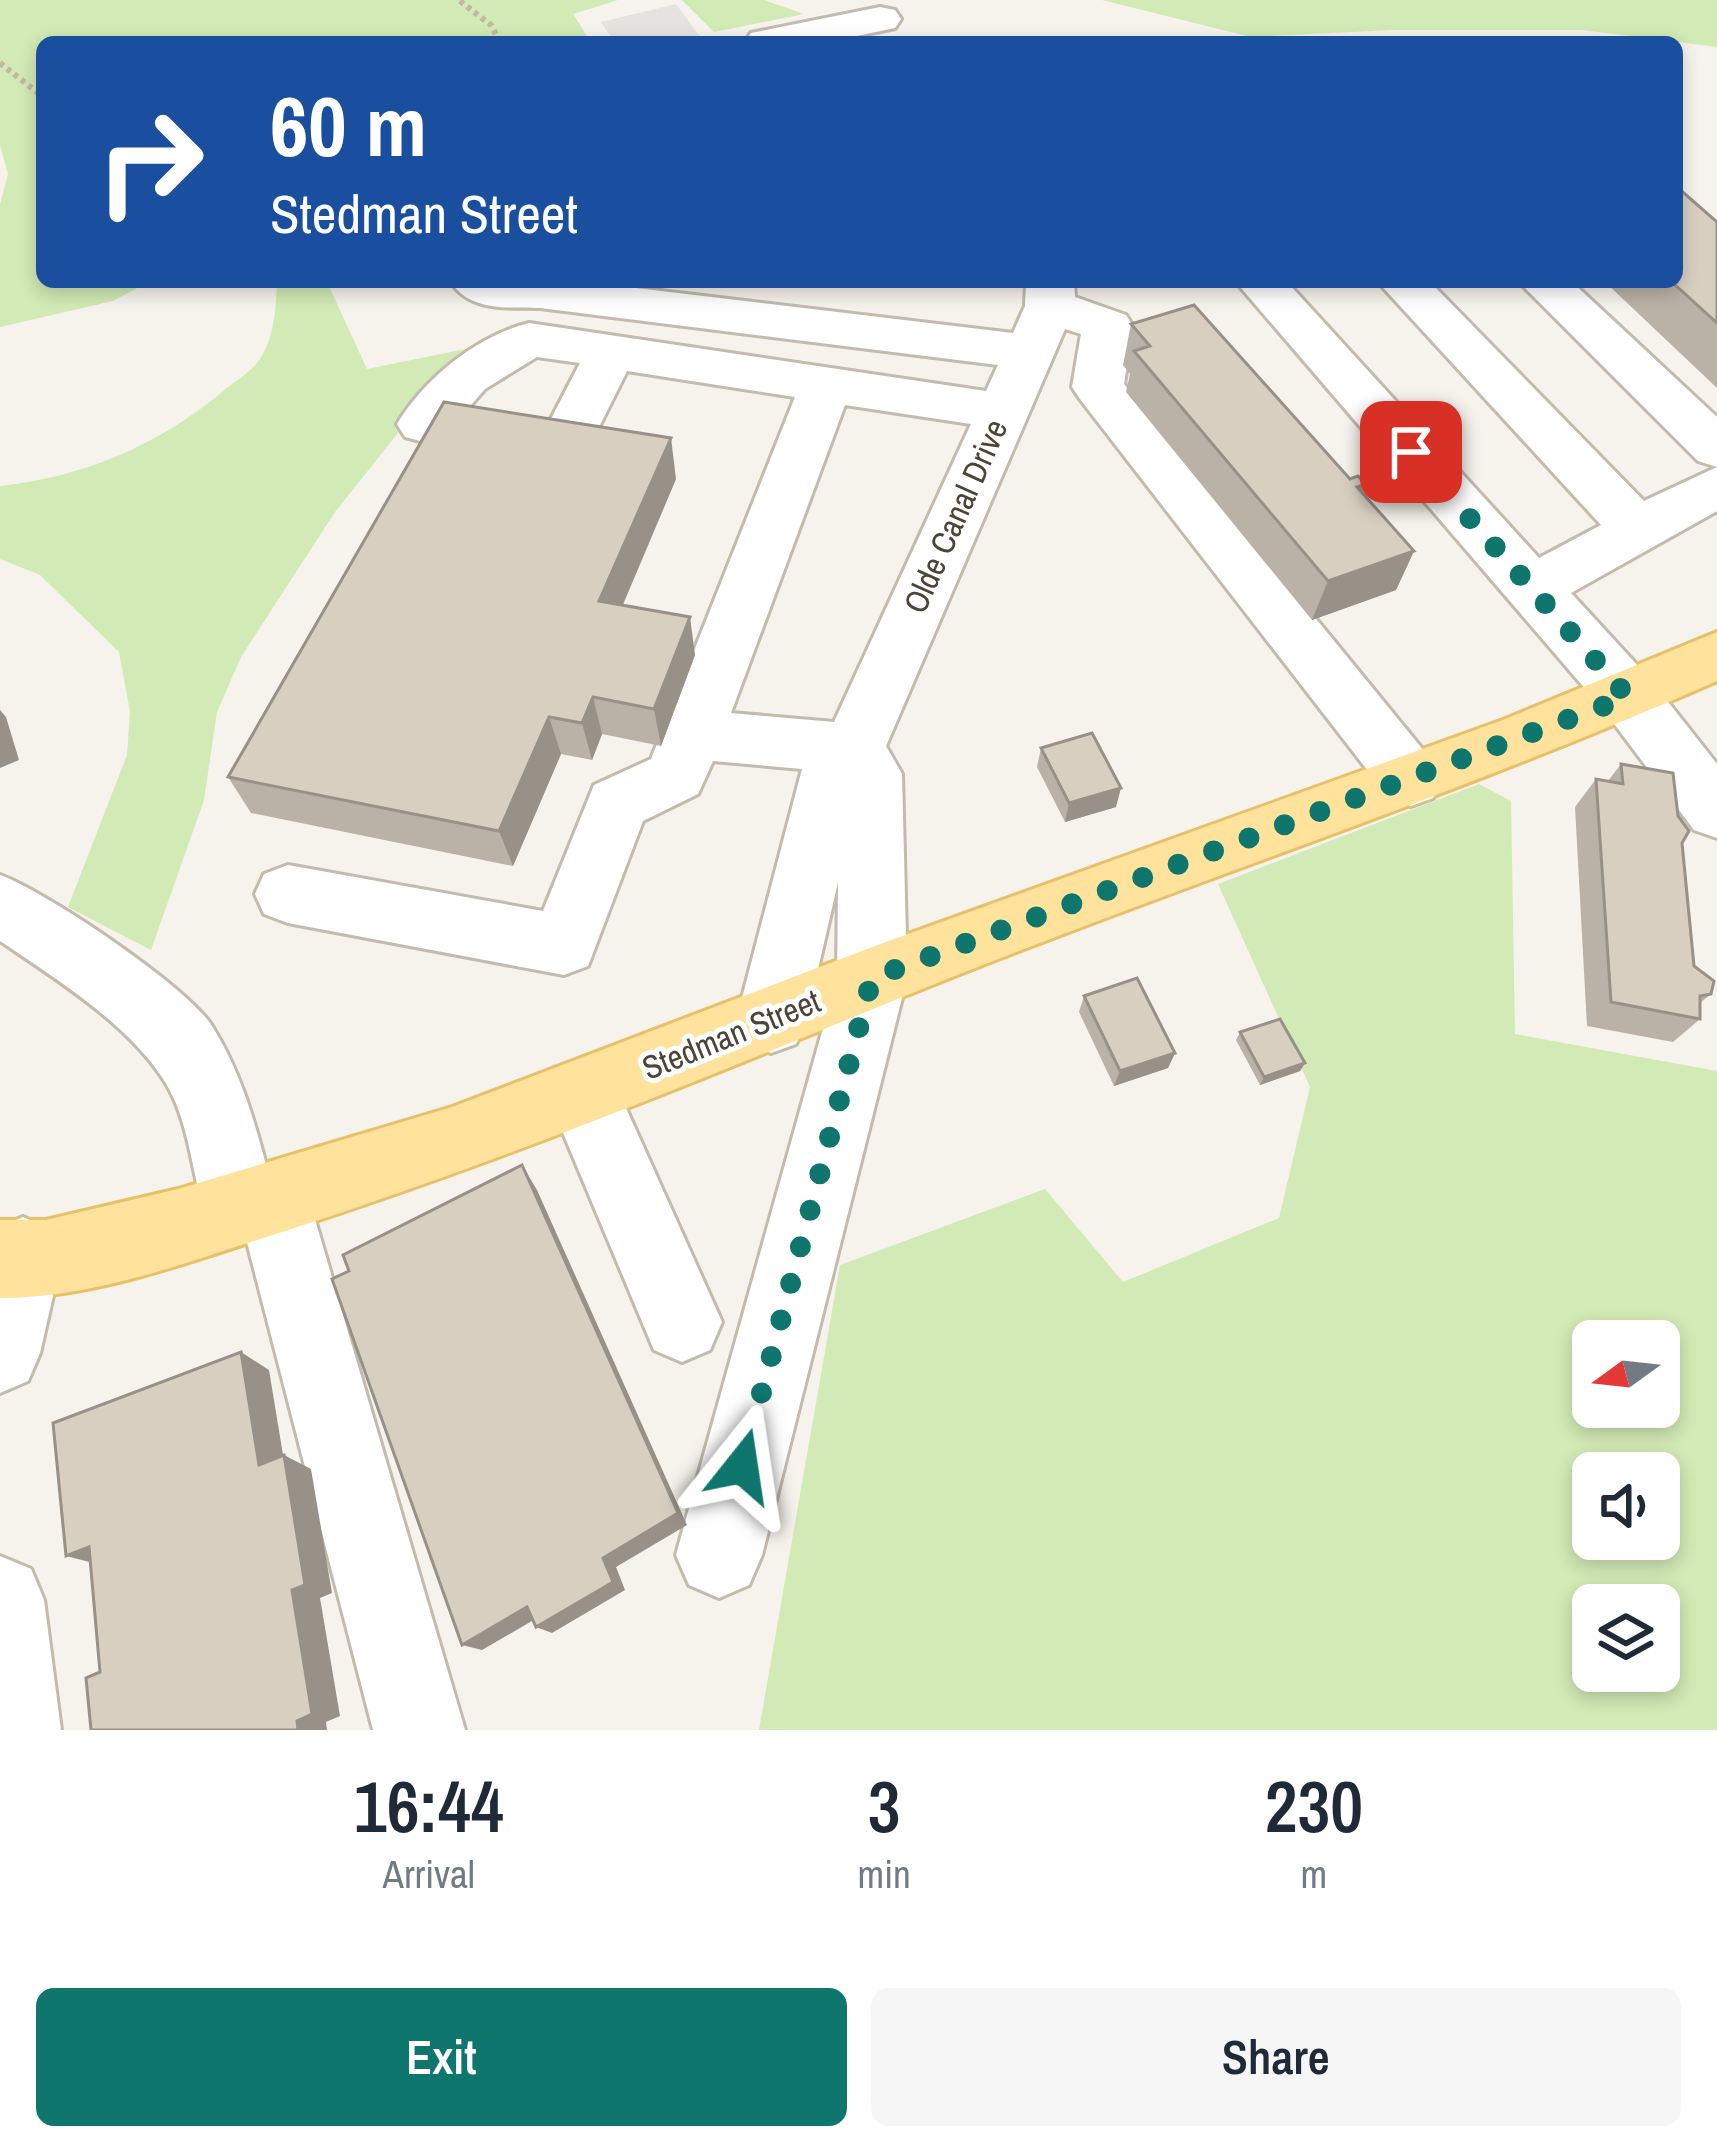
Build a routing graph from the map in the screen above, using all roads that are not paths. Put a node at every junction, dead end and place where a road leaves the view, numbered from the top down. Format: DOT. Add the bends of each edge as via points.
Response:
graph roads {
  1 [pos="839,0"];
  2 [pos="880,20"];
  3 [pos="797,36"];
  4 [pos="913,36"];
  5 [pos="486,288"];
  6 [pos="1265,288"];
  7 [pos="1408,288"];
  8 [pos="1549,288"];
  9 [pos="1043,313"];
  10 [pos="610,352"];
  11 [pos="826,385"];
  12 [pos="1002,411"];
  13 [pos="424,424"];
  14 [pos="567,440"];
  15 [pos="1717,448"];
  16 [pos="1717,486"];
  17 [pos="1638,530"];
  18 [pos="1532,588"];
  19 [pos="1717,656"];
  20 [pos="1628,697"];
  21 [pos="692,734"];
  22 [pos="853,749"];
  23 [pos="1411,780"];
  24 [pos="1717,812"];
  25 [pos="288,894"];
  26 [pos="0,904"];
  27 [pos="872,978"];
  28 [pos="771,1021"];
  29 [pos="582,1093"];
  30 [pos="256,1203"];
  31 [pos="11,1258"];
  32 [pos="682,1322"];
  33 [pos="0,1353"];
  34 [pos="719,1555"];
  35 [pos="0,1600"];
  36 [pos="15,1730"];
  37 [pos="419,1730"];
  1 -- 2 [label="street"];
  2 -- 3 [label="street"];
  2 -- 4 [label="street"];
  5 -- 9 [label="street"];
  6 -- 18 [label="street"];
  7 -- 17 [label="street"];
  8 -- 15 [label="street"];
  9 -- 12 [label="street, Olde Canal Drive"];
  9 -- 23 [label="street" via="1108,326 1098,387"];
  10 -- 11 [label="street"];
  10 -- 13 [label="street" via="530,339 467,377"];
  10 -- 14 [label="street"];
  11 -- 12 [label="street"];
  11 -- 21 [label="street"];
  12 -- 22 [label="street, Olde Canal Drive"];
  16 -- 17 [label="street"];
  17 -- 18 [label="street"];
  18 -- 20 [label="street"];
  19 -- 20 [label="main road, Stedman Street"];
  20 -- 23 [label="main road, Stedman Street"];
  20 -- 24 [label="street"];
  21 -- 22 [label="street"];
  21 -- 25 [label="street" via="676,776 617,804 564,945"];
  22 -- 27 [label="street" via="870,774"];
  22 -- 28 [label="street, Olde Canal Drive" via="830,776 818,814"];
  23 -- 27 [label="main road, Stedman Street"];
  26 -- 30 [label="street" via="93,967 184,1044"];
  27 -- 28 [label="main road, Stedman Street"];
  27 -- 34 [label="street"];
  28 -- 29 [label="main road, Stedman Street"];
  29 -- 30 [label="main road, Stedman Street"];
  29 -- 32 [label="street"];
  30 -- 31 [label="main road, Stedman Street" via="46,1258"];
  30 -- 37 [label="street"];
  31 -- 33 [label="street"];
  35 -- 36 [label="street"];
}
